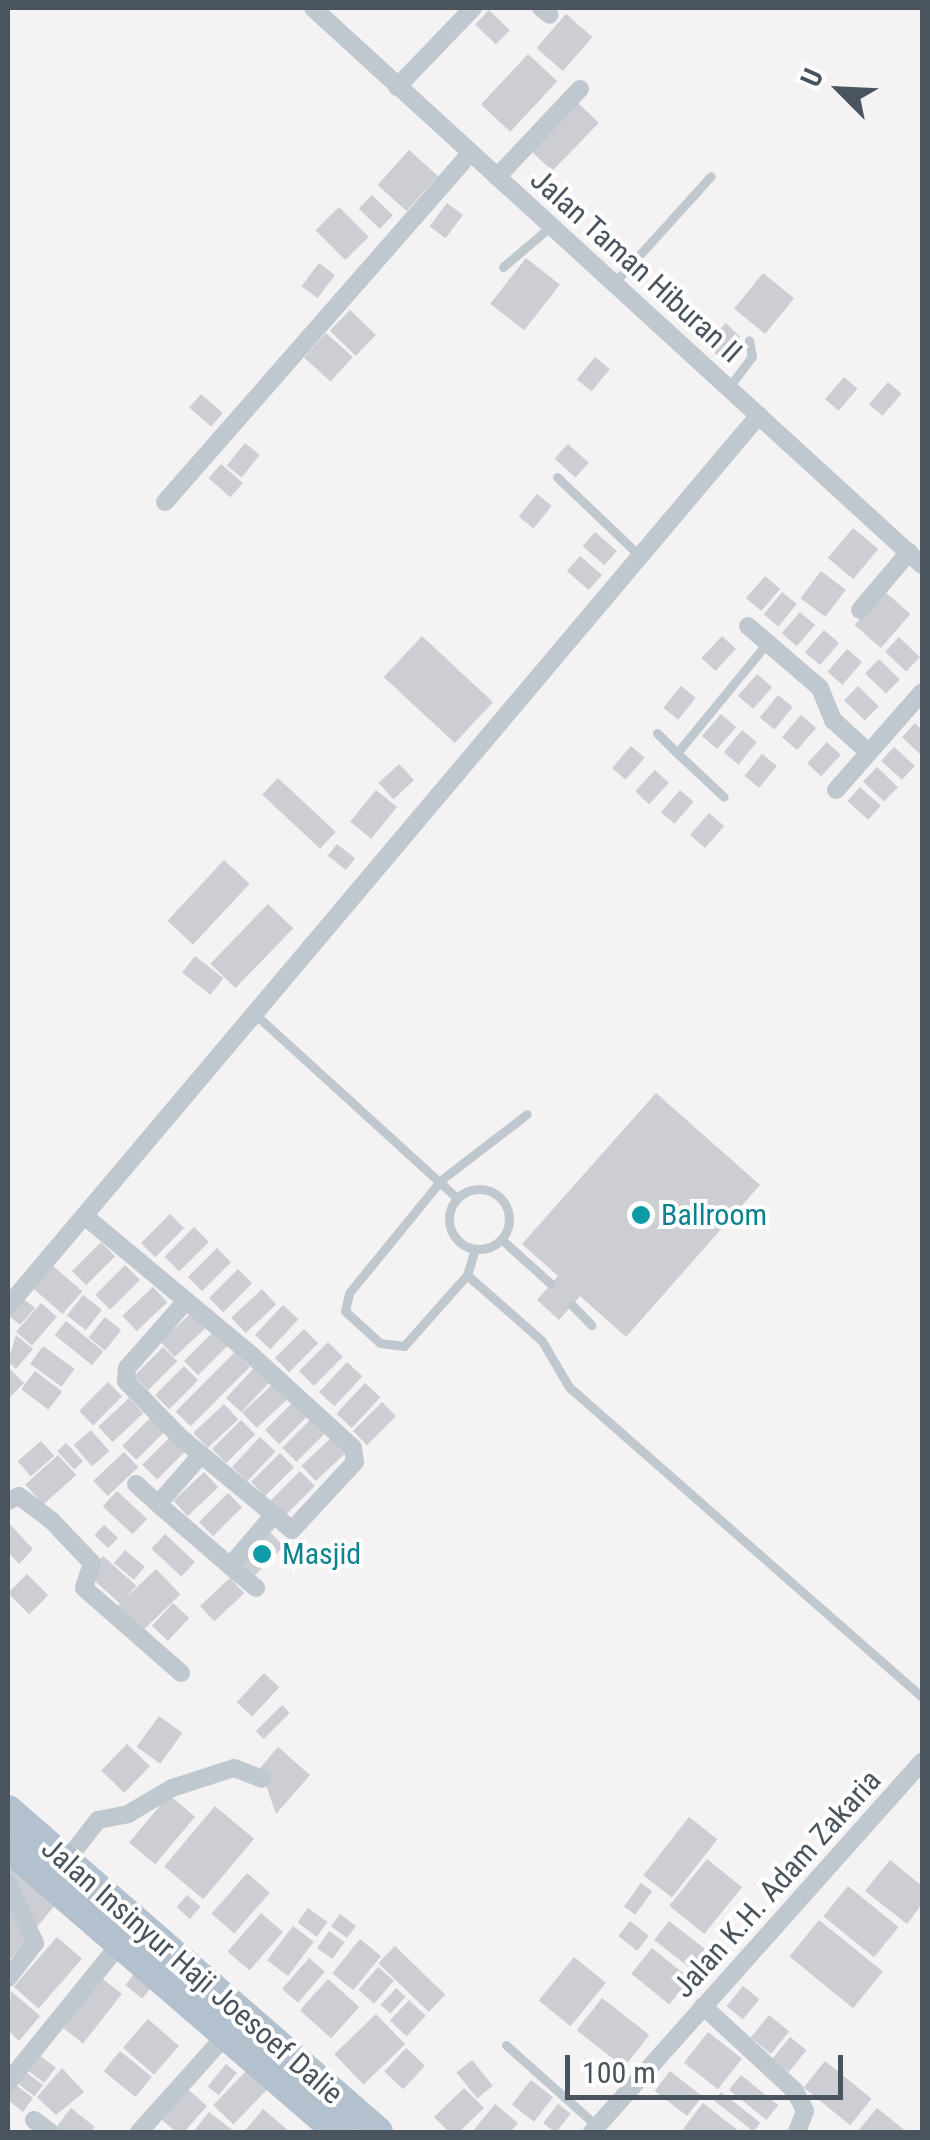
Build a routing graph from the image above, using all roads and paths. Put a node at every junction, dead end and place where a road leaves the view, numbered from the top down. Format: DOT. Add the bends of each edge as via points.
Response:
graph roads {
  1 [pos="313,8"];
  2 [pos="473,8"];
  3 [pos="396,87"];
  4 [pos="580,89"];
  5 [pos="470,153"];
  6 [pos="711,176"];
  7 [pos="497,177"];
  8 [pos="551,226"];
  9 [pos="502,266"];
  10 [pos="614,283"];
  11 [pos="749,340"];
  12 [pos="729,387"];
  13 [pos="759,415"];
  14 [pos="558,477"];
  15 [pos="165,502"];
  16 [pos="639,554"];
  17 [pos="916,558"];
  18 [pos="860,610"];
  19 [pos="748,626"];
  20 [pos="768,642"];
  21 [pos="922,692"];
  22 [pos="657,733"];
  23 [pos="677,752"];
  24 [pos="868,752"];
  25 [pos="836,790"];
  26 [pos="724,797"];
  27 [pos="257,1016"];
  28 [pos="527,1114"];
  29 [pos="440,1180"];
  30 [pos="457,1198"];
  31 [pos="87,1218"];
  32 [pos="501,1239"];
  33 [pos="475,1249"];
  34 [pos="467,1275"];
  35 [pos="552,1284"];
  36 [pos="186,1301"];
  37 [pos="572,1305"];
  38 [pos="8,1306"];
  39 [pos="592,1325"];
  40 [pos="200,1454"];
  41 [pos="136,1484"];
  42 [pos="8,1501"];
  43 [pos="158,1504"];
  44 [pos="272,1518"];
  45 [pos="230,1566"];
  46 [pos="256,1588"];
  47 [pos="182,1673"];
  48 [pos="922,1697"];
  49 [pos="922,1762"];
  50 [pos="262,1779"];
  51 [pos="8,1810"];
  52 [pos="9,1853"];
  53 [pos="66,1861"];
  54 [pos="8,1883"];
  55 [pos="119,1945"];
  56 [pos="8,1978"];
  57 [pos="703,2006"];
  58 [pos="226,2035"];
  59 [pos="506,2044"];
  60 [pos="8,2082"];
  61 [pos="34,2120"];
  62 [pos="595,2130"];
  63 [pos="50,2132"];
  64 [pos="139,2132"];
  65 [pos="338,2132"];
  66 [pos="378,2132"];
  67 [pos="797,2132"];
  1 -- 3 [label="street, Jalan Taman Hiburan II"];
  2 -- 3 [label="street"];
  3 -- 5 [label="street, Jalan Taman Hiburan II"];
  4 -- 7 [label="street"];
  5 -- 7 [label="street, Jalan Taman Hiburan II"];
  5 -- 15 [label="street"];
  6 -- 10 [label="lane"];
  7 -- 8 [label="street, Jalan Taman Hiburan II"];
  8 -- 9 [label="lane"];
  8 -- 10 [label="street, Jalan Taman Hiburan II"];
  10 -- 12 [label="street, Jalan Taman Hiburan II"];
  11 -- 12 [label="lane" via="752,357"];
  12 -- 13 [label="street, Jalan Taman Hiburan II"];
  13 -- 16 [label="street"];
  13 -- 17 [label="street, Jalan Taman Hiburan II"];
  14 -- 16 [label="lane"];
  16 -- 27 [label="street"];
  17 -- 18 [label="street"];
  19 -- 20 [label="street"];
  20 -- 23 [label="lane"];
  20 -- 24 [label="street" via="820,688 834,720"];
  21 -- 24 [label="street"];
  22 -- 23 [label="lane"];
  23 -- 26 [label="lane"];
  24 -- 25 [label="street"];
  27 -- 29 [label="lane"];
  27 -- 31 [label="street"];
  28 -- 29 [label="lane"];
  29 -- 30 [label="lane"];
  29 -- 34 [label="lane" via="349,1293 345,1311 393,1350 404,1346"];
  30 -- 32 [label="lane" via="483,1188 500,1196 509,1213"];
  30 -- 33 [label="lane" via="449,1215 452,1233"];
  31 -- 36 [label="street"];
  31 -- 38 [label="street"];
  32 -- 33 [label="lane"];
  32 -- 35 [label="lane"];
  33 -- 34 [label="lane"];
  34 -- 48 [label="lane" via="542,1341 568,1387"];
  36 -- 40 [label="street" via="125,1374 133,1390"];
  36 -- 44 [label="street" via="355,1452 355,1462 292,1530"];
  37 -- 39 [label="lane"];
  40 -- 43 [label="street"];
  40 -- 44 [label="street"];
  41 -- 43 [label="street"];
  42 -- 47 [label="street" via="19,1496 52,1521 92,1563 84,1588"];
  43 -- 45 [label="street"];
  44 -- 45 [label="street"];
  45 -- 46 [label="street"];
  49 -- 57 [label="street, Jalan K.H. Adam Zakaria"];
  50 -- 53 [label="street" via="234,1768 172,1788 128,1814 98,1820"];
  51 -- 53 [label="main road, Jalan Insinyur Haji Joesoef Dalie"];
  52 -- 55 [label="main road, Jalan Insinyur Haji Joesoef Dalie"];
  53 -- 66 [label="main road, Jalan Insinyur Haji Joesoef Dalie"];
  54 -- 56 [label="street" via="35,1936 33,1949"];
  55 -- 58 [label="main road, Jalan Insinyur Haji Joesoef Dalie"];
  55 -- 60 [label="street"];
  57 -- 62 [label="street, Jalan K.H. Adam Zakaria"];
  57 -- 67 [label="street" via="795,2091 806,2111"];
  58 -- 64 [label="street"];
  58 -- 65 [label="main road, Jalan Insinyur Haji Joesoef Dalie"];
  59 -- 62 [label="lane"];
  61 -- 63 [label="street"];
}
